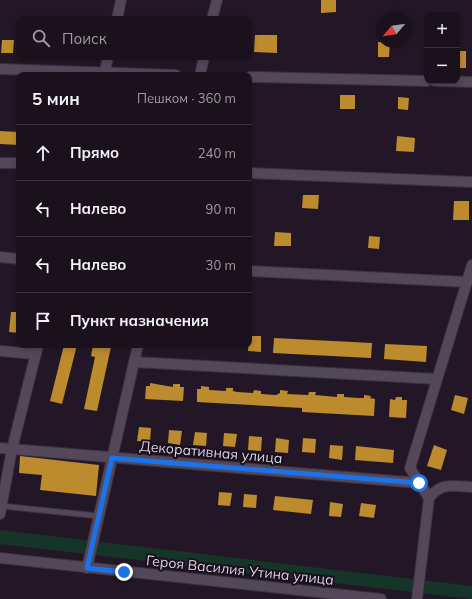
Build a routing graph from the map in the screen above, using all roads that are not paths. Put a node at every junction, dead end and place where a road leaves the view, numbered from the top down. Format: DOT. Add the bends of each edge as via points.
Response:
graph roads {
  1 [pos="121,0"];
  2 [pos="217,0"];
  3 [pos="118,16"];
  4 [pos="213,16"];
  5 [pos="107,60"];
  6 [pos="203,60"];
  7 [pos="0,69"];
  8 [pos="63,72"];
  9 [pos="105,72"];
  10 [pos="201,72"];
  11 [pos="252,77"];
  12 [pos="424,81"];
  13 [pos="460,82"];
  14 [pos="472,82"];
  15 [pos="0,163"];
  16 [pos="16,164"];
  17 [pos="252,173"];
  18 [pos="472,182"];
  19 [pos="0,257"];
  20 [pos="16,259"];
  21 [pos="472,265"];
  22 [pos="252,271"];
  23 [pos="467,282"];
  24 [pos="137,348"];
  25 [pos="37,349"];
  26 [pos="0,351"];
  27 [pos="134,362"];
  28 [pos="437,379"];
  29 [pos="0,448"];
  30 [pos="12,449"];
  31 [pos="112,458"];
  32 [pos="419,483"];
  33 [pos="472,487"];
  34 [pos="429,498"];
  35 [pos="1,510"];
  36 [pos="99,516"];
  37 [pos="0,558"];
  38 [pos="87,568"];
  39 [pos="358,598"];
  40 [pos="381,599"];
  41 [pos="417,599"];
  1 -- 3 [label="street"];
  2 -- 4 [label="street"];
  5 -- 9 [label="street"];
  6 -- 10 [label="street"];
  7 -- 8 [label="street"];
  11 -- 12 [label="street"];
  13 -- 14 [label="street"];
  15 -- 16 [label="street"];
  17 -- 18 [label="street"];
  19 -- 20 [label="street"];
  21 -- 23 [label="street"];
  22 -- 23 [label="street"];
  23 -- 28 [label="street"];
  24 -- 27 [label="street"];
  25 -- 26 [label="street"];
  25 -- 30 [label="street"];
  27 -- 28 [label="street"];
  27 -- 31 [label="street"];
  28 -- 32 [label="street" via="410,468"];
  29 -- 30 [label="street, Декоративная улица"];
  30 -- 31 [label="street, Декоративная улица"];
  30 -- 35 [label="street"];
  31 -- 32 [label="street, Декоративная улица"];
  31 -- 36 [label="street"];
  32 -- 34 [label="street"];
  33 -- 34 [label="street" via="446,486 436,489"];
  34 -- 41 [label="street"];
  35 -- 36 [label="lane"];
  36 -- 38 [label="street"];
  37 -- 38 [label="street, Героя Василия Утина улица"];
  38 -- 39 [label="street, Героя Василия Утина улица"];
  39 -- 40 [label="street, Героя Василия Утина улица"];
}
